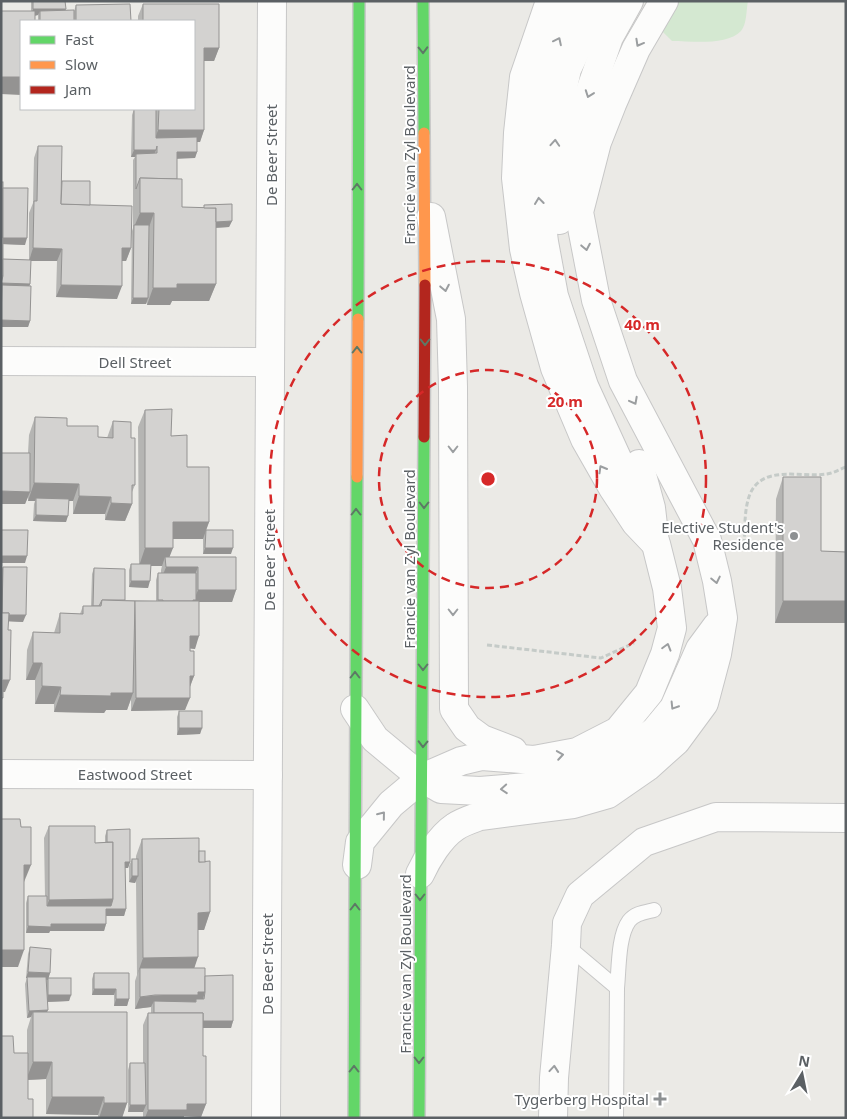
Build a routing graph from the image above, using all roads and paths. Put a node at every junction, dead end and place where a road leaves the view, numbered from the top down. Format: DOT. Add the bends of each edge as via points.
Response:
graph roads {
  1 [pos="272,1"];
  2 [pos="359,1"];
  3 [pos="423,1"];
  4 [pos="551,1"];
  5 [pos="578,1"];
  6 [pos="600,1"];
  7 [pos="629,1"];
  8 [pos="664,1"];
  9 [pos="425,188"];
  10 [pos="579,212"];
  11 [pos="1,362"];
  12 [pos="270,362"];
  13 [pos="846,467"];
  14 [pos="655,543"];
  15 [pos="744,544"];
  16 [pos="723,618"];
  17 [pos="635,642"];
  18 [pos="478,644"];
  19 [pos="354,709"];
  20 [pos="534,760"];
  21 [pos="1,774"];
  22 [pos="268,775"];
  23 [pos="422,778"];
  24 [pos="846,818"];
  25 [pos="355,874"];
  26 [pos="420,874"];
  27 [pos="654,910"];
  28 [pos="566,944"];
  29 [pos="617,988"];
  30 [pos="266,1118"];
  31 [pos="354,1118"];
  32 [pos="419,1118"];
  33 [pos="553,1118"];
  34 [pos="616,1118"];
  1 -- 12 [label="street, De Beer Street"];
  19 -- 2 [label="main road, one-way"];
  3 -- 9 [label="main road, Francie van Zyl Boulevard, one-way"];
  14 -- 4 [label="street, one-way" via="636,523 585,439 556,368 524,249 516,178 524,77"];
  14 -- 5 [label="street, one-way" via="584,386 554,296 544,242 536,176 539,105 550,56"];
  14 -- 6 [label="street, one-way" via="651,508 636,457 590,353 577,311 562,246 556,197 554,153 557,114 567,69"];
  7 -- 10 [label="street, one-way" via="609,36 579,123 575,166"];
  8 -- 10 [label="street, one-way" via="636,49 609,112 597,142"];
  9 -- 20 [label="street, one-way" via="452,319 454,709 467,728 482,739"];
  9 -- 23 [label="main road, Francie van Zyl Boulevard, one-way"];
  10 -- 16 [label="street, one-way" via="596,300 623,381 707,540"];
  11 -- 12 [label="street, Dell Street"];
  12 -- 22 [label="street, De Beer Street"];
  13 -- 15 [label="path" via="828,474 770,476 759,482 750,494"];
  20 -- 14 [label="street, one-way" via="577,752 618,731 649,693 672,628 667,588"];
  16 -- 23 [label="street, one-way" via="700,650 674,708 655,731 604,770 574,780 480,791 441,789"];
  16 -- 26 [label="street" via="704,703 676,741 647,767 608,794 573,804 480,816 467,821 453,828 428,855"];
  17 -- 18 [label="path" via="601,658"];
  19 -- 23 [label="street" via="375,740"];
  19 -- 25 [label="main road"];
  20 -- 23 [label="street" via="482,756 461,761"];
  21 -- 22 [label="street, Eastwood Street"];
  22 -- 30 [label="street, De Beer Street"];
  25 -- 23 [label="street, one-way" via="360,842 391,804"];
  23 -- 26 [label="main road, Francie van Zyl Boulevard"];
  24 -- 28 [label="street" via="716,817 644,842 580,895 567,923"];
  31 -- 25 [label="main road, one-way"];
  26 -- 32 [label="main road, Francie van Zyl Boulevard, one-way"];
  27 -- 29 [label="lane" via="630,920 622,934"];
  28 -- 29 [label="lane"];
  33 -- 28 [label="street, one-way"];
  29 -- 34 [label="lane"];
}
